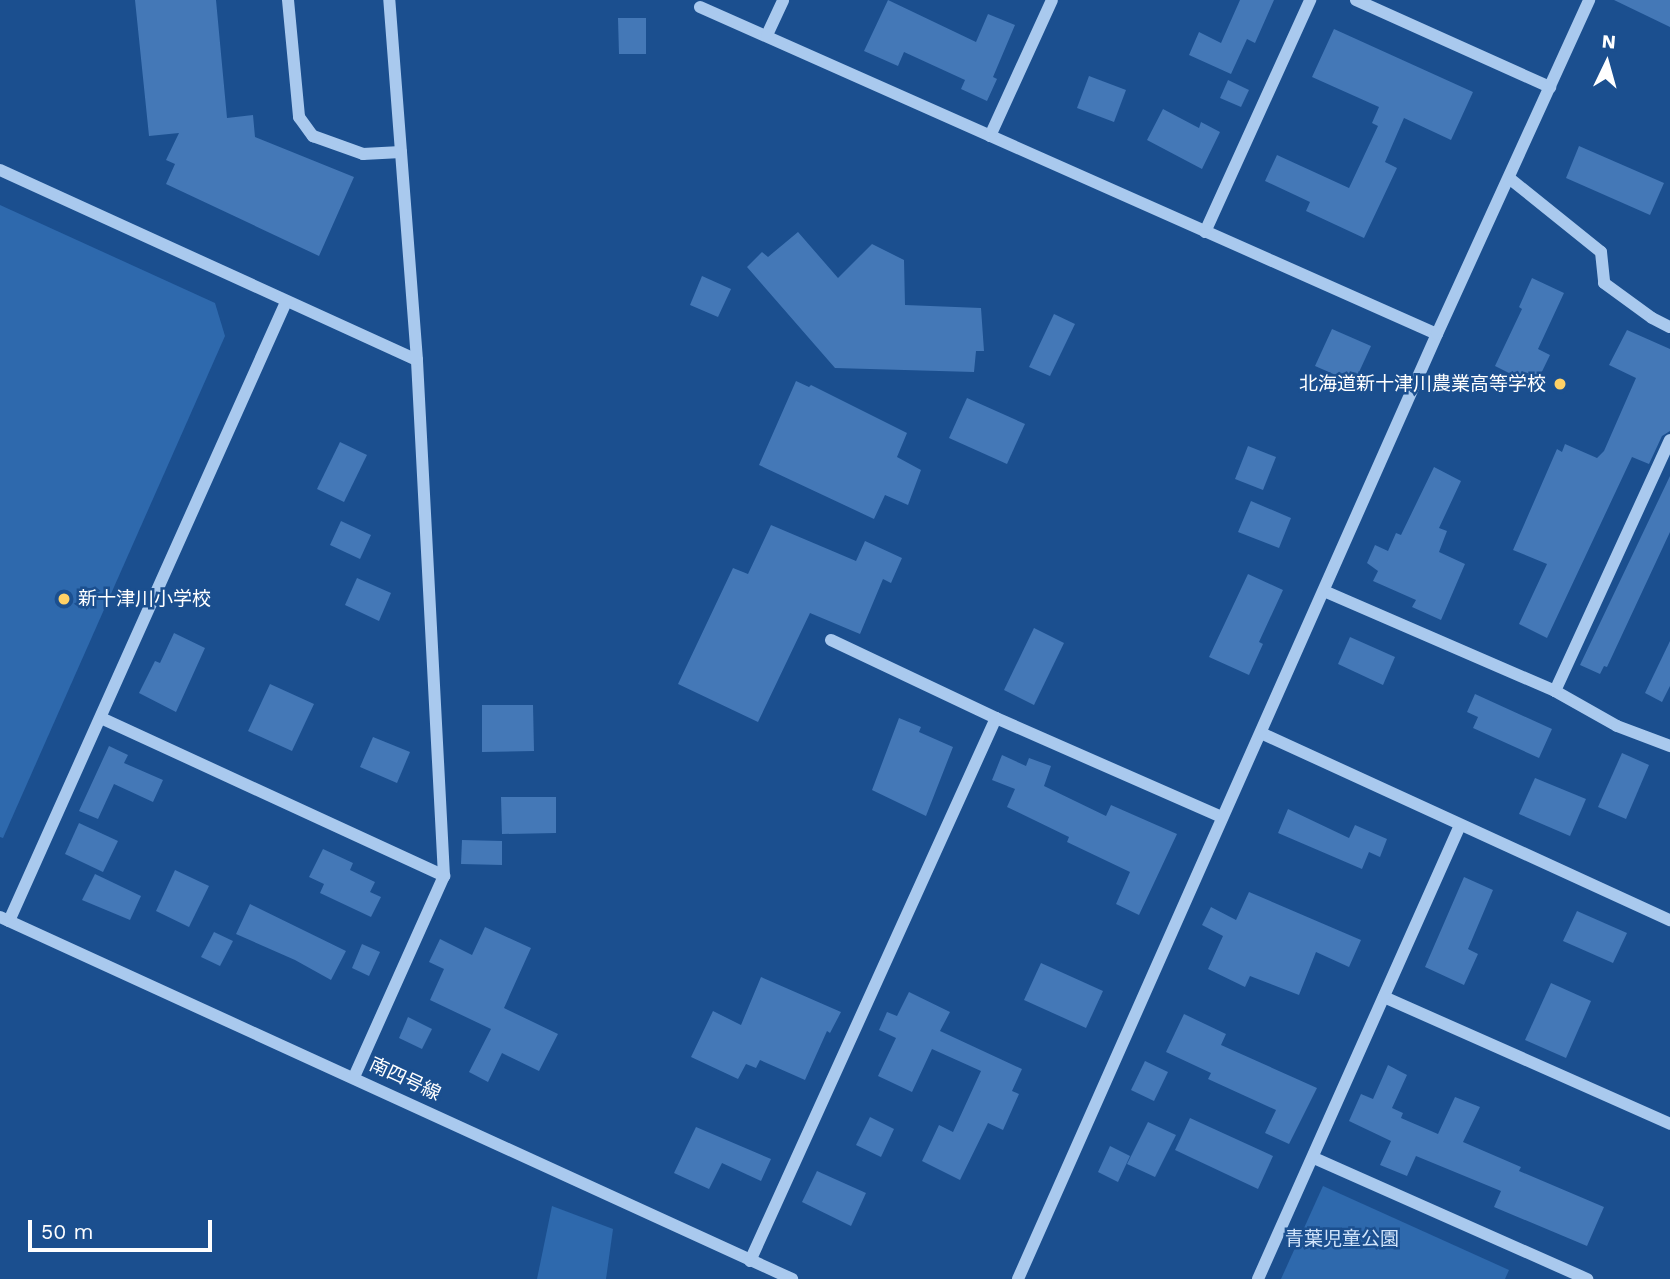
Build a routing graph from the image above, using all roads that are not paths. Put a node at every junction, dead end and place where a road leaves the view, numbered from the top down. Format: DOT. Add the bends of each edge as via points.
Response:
graph roads {
  1 [pos="288,0"];
  2 [pos="388,0"];
  3 [pos="783,0"];
  4 [pos="1052,0"];
  5 [pos="1310,0"];
  6 [pos="1356,0"];
  7 [pos="1589,0"];
  8 [pos="699,7"];
  9 [pos="767,35"];
  10 [pos="1550,87"];
  11 [pos="990,136"];
  12 [pos="401,152"];
  13 [pos="0,170"];
  14 [pos="1509,178"];
  15 [pos="1205,232"];
  16 [pos="286,302"];
  17 [pos="1670,327"];
  18 [pos="1437,334"];
  19 [pos="417,360"];
  20 [pos="1670,440"];
  21 [pos="1324,591"];
  22 [pos="831,640"];
  23 [pos="1555,691"];
  24 [pos="101,718"];
  25 [pos="996,718"];
  26 [pos="1261,733"];
  27 [pos="1670,746"];
  28 [pos="1222,817"];
  29 [pos="1460,825"];
  30 [pos="444,876"];
  31 [pos="4,919"];
  32 [pos="1670,920"];
  33 [pos="1384,997"];
  34 [pos="354,1077"];
  35 [pos="1670,1124"];
  36 [pos="1314,1158"];
  37 [pos="750,1261"];
  38 [pos="792,1279"];
  39 [pos="1018,1279"];
  40 [pos="1258,1279"];
  41 [pos="1587,1279"];
  1 -- 12 [label="street" via="299,117 313,136 363,154"];
  2 -- 12 [label="street"];
  3 -- 9 [label="street"];
  4 -- 11 [label="street"];
  5 -- 15 [label="street"];
  6 -- 10 [label="street"];
  7 -- 10 [label="street"];
  8 -- 9 [label="street"];
  9 -- 11 [label="street"];
  10 -- 14 [label="street"];
  11 -- 15 [label="street"];
  12 -- 19 [label="street"];
  13 -- 16 [label="street"];
  14 -- 17 [label="street" via="1601,252 1604,283"];
  14 -- 18 [label="street"];
  15 -- 18 [label="street"];
  16 -- 19 [label="street"];
  16 -- 24 [label="street"];
  18 -- 21 [label="street"];
  19 -- 30 [label="street"];
  20 -- 23 [label="street"];
  21 -- 23 [label="street"];
  21 -- 26 [label="street"];
  22 -- 25 [label="street"];
  23 -- 27 [label="street" via="1617,726"];
  24 -- 30 [label="street"];
  24 -- 31 [label="street"];
  25 -- 28 [label="street"];
  25 -- 37 [label="street"];
  26 -- 28 [label="street"];
  26 -- 29 [label="street"];
  28 -- 39 [label="street"];
  29 -- 32 [label="street"];
  29 -- 33 [label="street"];
  30 -- 34 [label="street"];
  31 -- 34 [label="street, 南四号線"];
  33 -- 35 [label="street"];
  33 -- 36 [label="street"];
  34 -- 37 [label="street, 南四号線"];
  36 -- 40 [label="street"];
  36 -- 41 [label="street"];
  37 -- 38 [label="street, 南四号線"];
}
